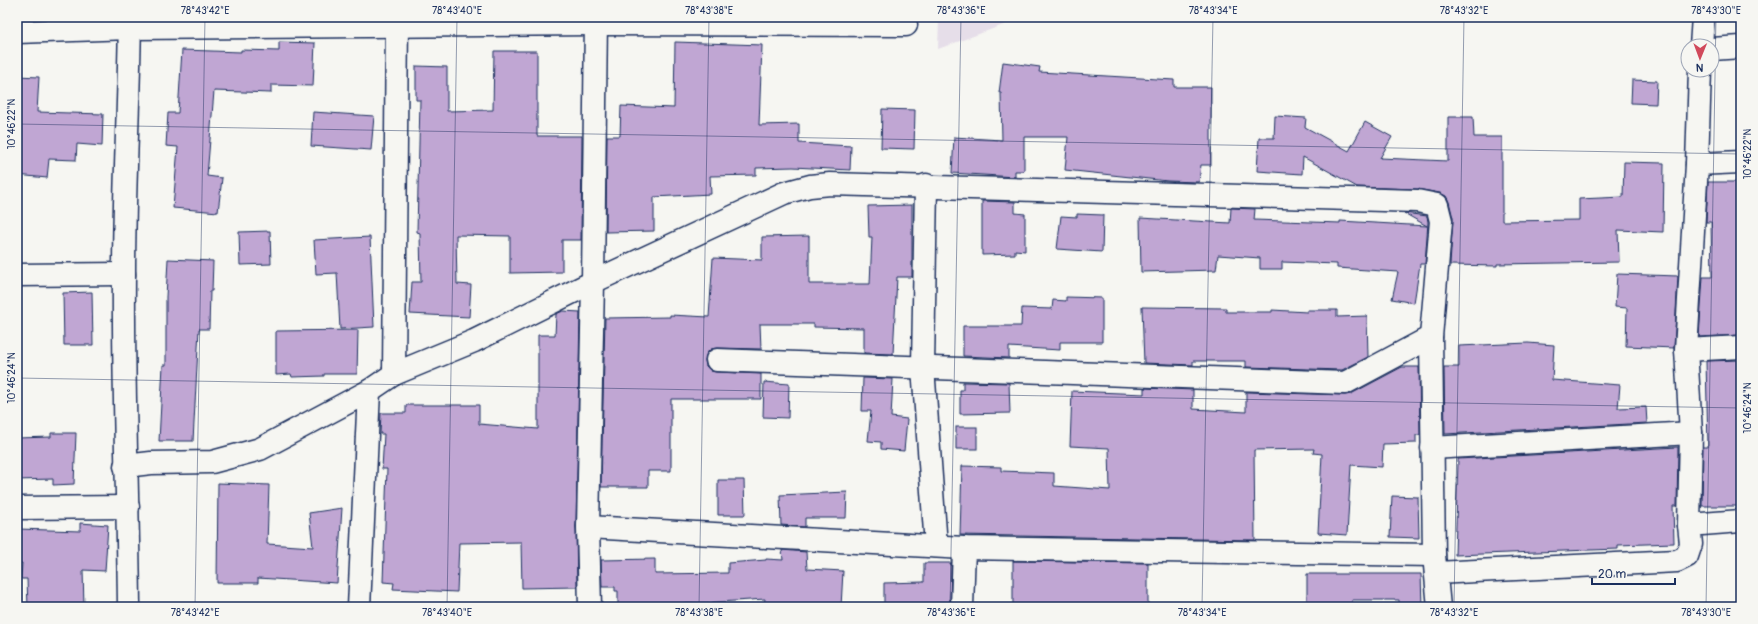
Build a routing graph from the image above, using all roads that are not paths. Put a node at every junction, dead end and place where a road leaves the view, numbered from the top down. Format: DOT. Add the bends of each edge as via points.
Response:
graph roads {
  1 [pos="1703,17"];
  2 [pos="596,20"];
  3 [pos="130,22"];
  4 [pos="397,22"];
  5 [pos="906,24"];
  6 [pos="17,32"];
  7 [pos="1702,38"];
  8 [pos="1741,46"];
  9 [pos="1720,48"];
  10 [pos="1700,78"];
  11 [pos="1741,162"];
  12 [pos="1698,164"];
  13 [pos="926,185"];
  14 [pos="17,274"];
  15 [pos="124,274"];
  16 [pos="593,282"];
  17 [pos="1432,337"];
  18 [pos="1741,348"];
  19 [pos="1686,350"];
  20 [pos="717,360"];
  21 [pos="923,367"];
  22 [pos="394,374"];
  23 [pos="369,391"];
  24 [pos="1691,434"];
  25 [pos="1432,448"];
  26 [pos="125,466"];
  27 [pos="128,507"];
  28 [pos="17,508"];
  29 [pos="1741,521"];
  30 [pos="1689,525"];
  31 [pos="588,527"];
  32 [pos="936,546"];
  33 [pos="964,548"];
  34 [pos="1435,564"];
  35 [pos="129,607"];
  36 [pos="359,607"];
  37 [pos="590,607"];
  38 [pos="962,607"];
  39 [pos="1439,607"];
  1 -- 7 [label="street"];
  2 -- 4 [label="street"];
  2 -- 5 [label="street"];
  2 -- 16 [label="street"];
  3 -- 4 [label="street"];
  3 -- 6 [label="street"];
  3 -- 15 [label="street"];
  4 -- 22 [label="street"];
  8 -- 9 [label="street"];
  10 -- 12 [label="street"];
  11 -- 12 [label="street"];
  12 -- 19 [label="street"];
  13 -- 16 [label="street" via="830,184 797,189"];
  13 -- 17 [label="street" via="1417,201 1436,205 1441,221"];
  13 -- 21 [label="street"];
  14 -- 15 [label="street"];
  15 -- 26 [label="street"];
  16 -- 22 [label="street" via="474,341"];
  16 -- 31 [label="street"];
  17 -- 21 [label="street" via="1346,383"];
  17 -- 25 [label="street"];
  18 -- 19 [label="street"];
  19 -- 24 [label="street"];
  20 -- 21 [label="street"];
  21 -- 32 [label="street"];
  22 -- 23 [label="street"];
  23 -- 26 [label="street" via="260,449 212,462 151,462"];
  23 -- 36 [label="street"];
  24 -- 25 [label="street"];
  24 -- 30 [label="street"];
  25 -- 34 [label="street"];
  26 -- 27 [label="street"];
  27 -- 28 [label="street"];
  27 -- 35 [label="street"];
  29 -- 30 [label="street"];
  30 -- 34 [label="street" via="1691,544 1687,556 1677,561"];
  31 -- 32 [label="street"];
  31 -- 37 [label="street"];
  32 -- 33 [label="street"];
  33 -- 34 [label="street"];
  33 -- 38 [label="street"];
  34 -- 39 [label="street"];
}
